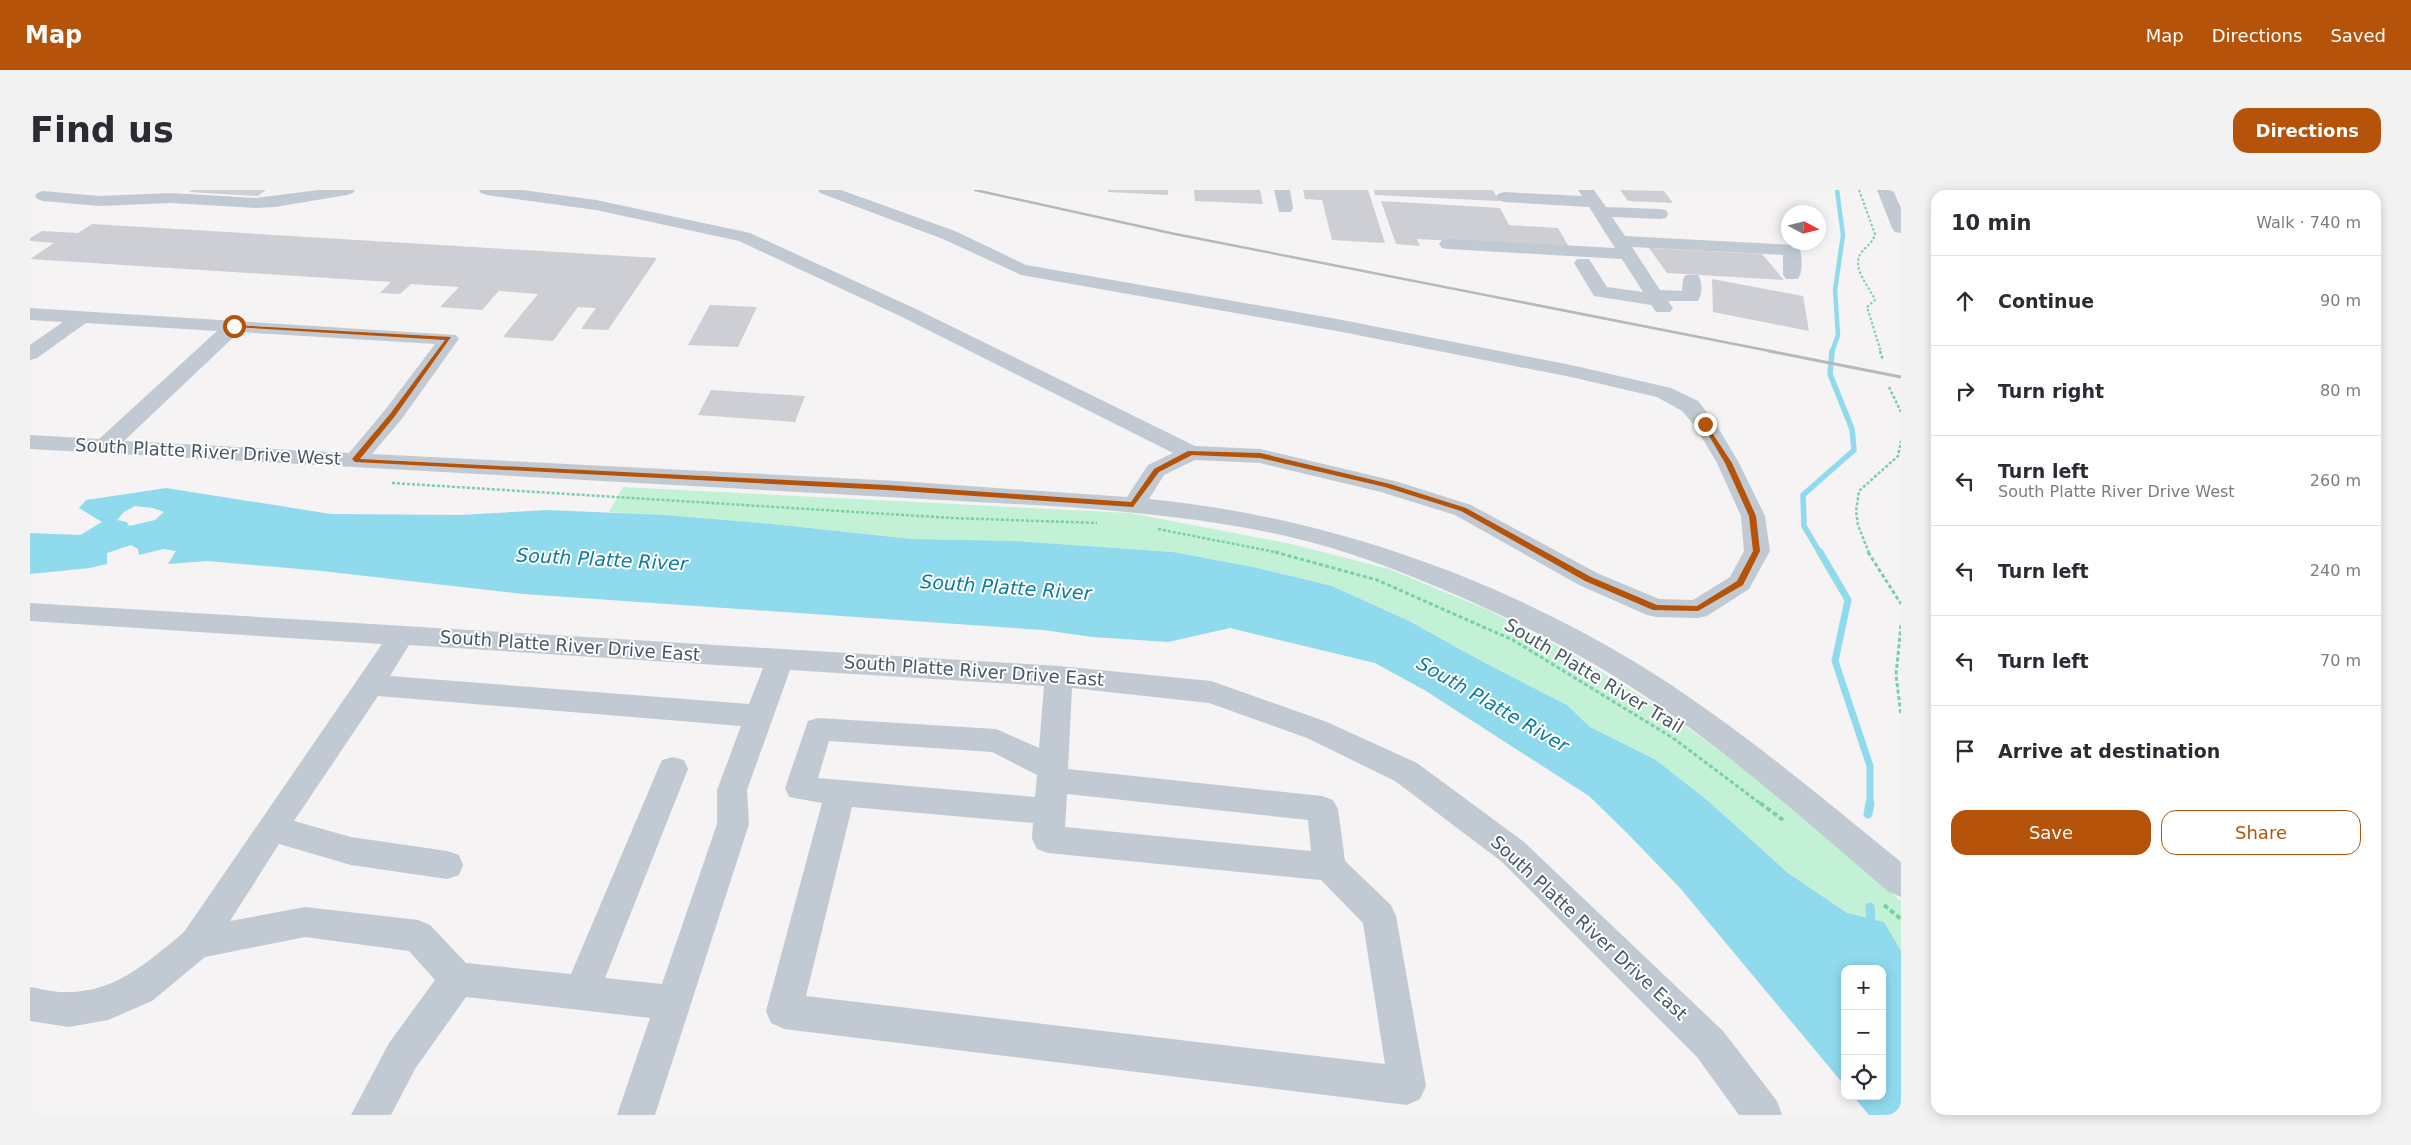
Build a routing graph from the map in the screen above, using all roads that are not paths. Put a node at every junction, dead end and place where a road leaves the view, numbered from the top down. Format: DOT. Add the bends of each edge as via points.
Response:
graph roads {
  1 [pos="157,190"];
  2 [pos="298,190"];
  3 [pos="347,190"];
  4 [pos="487,190"];
  5 [pos="826,190"];
  6 [pos="1282,190"];
  7 [pos="1885,190"];
  8 [pos="43,197"];
  9 [pos="1504,197"];
  10 [pos="142,200"];
  11 [pos="285,200"];
  12 [pos="1593,201"];
  13 [pos="1284,208"];
  14 [pos="1897,209"];
  15 [pos="1660,214"];
  16 [pos="1901,228"];
  17 [pos="1448,244"];
  18 [pos="1623,248"];
  19 [pos="1583,263"];
  20 [pos="1792,275"];
  21 [pos="1692,279"];
  22 [pos="1658,301"];
  23 [pos="30,314"];
  24 [pos="82,317"];
  25 [pos="234,326"];
  26 [pos="30,354"];
  27 [pos="30,442"];
  28 [pos="105,446"];
  29 [pos="1191,453"];
  30 [pos="355,460"];
  31 [pos="1133,505"];
  32 [pos="30,612"];
  33 [pos="402,635"];
  34 [pos="780,659"];
  35 [pos="1058,676"];
  36 [pos="370,685"];
  37 [pos="759,716"];
  38 [pos="673,769"];
  39 [pos="1051,786"];
  40 [pos="840,793"];
  41 [pos="272,828"];
  42 [pos="447,865"];
  43 [pos="1329,867"];
  44 [pos="1901,882"];
  45 [pos="196,943"];
  46 [pos="457,979"];
  47 [pos="581,992"];
  48 [pos="673,1003"];
  49 [pos="30,1004"];
  50 [pos="370,1115"];
  51 [pos="636,1115"];
  52 [pos="1763,1115"];
  1 -- 10 [label="street"];
  2 -- 11 [label="street"];
  3 -- 11 [label="street"];
  4 -- 29 [label="street" via="596,205 744,237 910,313"];
  5 -- 29 [label="street" via="949,235 1021,270 1337,325 1664,392 1690,406 1728,463 1752,516 1756,551 1740,583 1698,609 1656,608 1588,579 1464,510 1387,486 1260,456"];
  6 -- 13 [label="street"];
  7 -- 14 [label="street"];
  8 -- 10 [label="street"];
  9 -- 12 [label="street"];
  10 -- 11 [label="street" via="170,198 256,203"];
  12 -- 15 [label="street"];
  12 -- 18 [label="street"];
  14 -- 16 [label="street"];
  17 -- 18 [label="street"];
  18 -- 20 [label="street" via="1792,250"];
  18 -- 22 [label="street"];
  19 -- 22 [label="street" via="1601,292"];
  21 -- 22 [label="street" via="1691,297"];
  23 -- 24 [label="street"];
  24 -- 25 [label="street"];
  24 -- 26 [label="street"];
  25 -- 28 [label="street"];
  25 -- 30 [label="street" via="449,338 393,415"];
  27 -- 28 [label="street, South Platte River Drive West"];
  28 -- 30 [label="street, South Platte River Drive West"];
  29 -- 31 [label="street" via="1156,470"];
  30 -- 31 [label="street, South Platte River Drive West" via="887,488"];
  31 -- 44 [label="street, South Platte River Drive West" via="1198,512 1310,535 1378,554 1517,611 1587,647 1693,717 1782,783"];
  32 -- 33 [label="street, South Platte River Drive East"];
  33 -- 34 [label="street, South Platte River Drive East"];
  33 -- 36 [label="street"];
  34 -- 35 [label="street, South Platte River Drive East"];
  34 -- 37 [label="street"];
  35 -- 39 [label="street"];
  35 -- 52 [label="street, South Platte River Drive East" via="1212,692 1317,730 1406,772 1513,852 1710,1044"];
  36 -- 37 [label="street"];
  36 -- 41 [label="street"];
  37 -- 48 [label="street" via="732,790 733,824"];
  38 -- 47 [label="street"];
  39 -- 40 [label="street"];
  39 -- 40 [label="street" via="996,741 818,729 800,788"];
  39 -- 43 [label="street" via="1322,809"];
  39 -- 43 [label="street" via="1048,840"];
  40 -- 43 [label="street" via="784,1011 1406,1086 1379,916"];
  41 -- 42 [label="street" via="351,851"];
  41 -- 45 [label="street"];
  45 -- 46 [label="street" via="305,922 418,936"];
  45 -- 49 [label="street" via="147,985 108,1004 67,1010"];
  46 -- 47 [label="street"];
  46 -- 50 [label="street" via="402,1056"];
  47 -- 48 [label="street"];
  48 -- 51 [label="street"];
}
